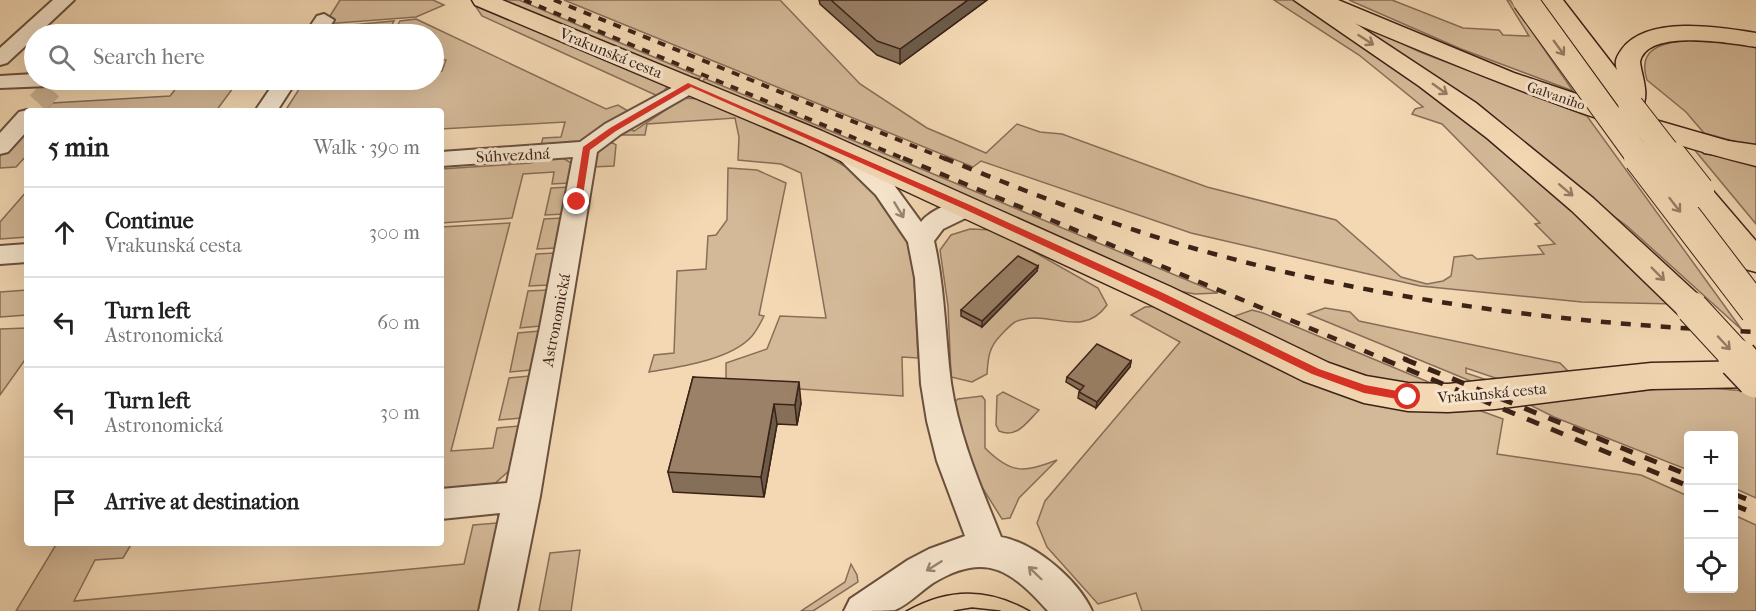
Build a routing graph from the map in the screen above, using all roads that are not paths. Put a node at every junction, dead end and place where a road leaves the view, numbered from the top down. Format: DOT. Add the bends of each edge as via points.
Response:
graph roads {
  1 [pos="64,0"];
  2 [pos="483,0"];
  3 [pos="1305,0"];
  4 [pos="1319,0"];
  5 [pos="1332,0"];
  6 [pos="1525,0"];
  7 [pos="1552,0"];
  8 [pos="1362,18"];
  9 [pos="38,24"];
  10 [pos="24,37"];
  11 [pos="1754,40"];
  12 [pos="0,59"];
  13 [pos="0,82"];
  14 [pos="690,85"];
  15 [pos="280,90"];
  16 [pos="43,97"];
  17 [pos="1631,106"];
  18 [pos="268,108"];
  19 [pos="24,119"];
  20 [pos="0,147"];
  21 [pos="1714,147"];
  22 [pos="586,149"];
  23 [pos="846,153"];
  24 [pos="1756,153"];
  25 [pos="1756,158"];
  26 [pos="444,159"];
  27 [pos="967,207"];
  28 [pos="921,241"];
  29 [pos="24,253"];
  30 [pos="0,255"];
  31 [pos="1756,262"];
  32 [pos="1756,309"];
  33 [pos="1756,376"];
  34 [pos="523,496"];
  35 [pos="444,504"];
  36 [pos="988,549"];
  37 [pos="498,611"];
  38 [pos="863,611"];
  39 [pos="1073,611"];
  1 -- 9 [label="street"];
  2 -- 14 [label="main road, Vrakunská cesta"];
  3 -- 33 [label="main road, one-way, bridge" via="1468,110 1599,220 1692,308"];
  4 -- 8 [label="main road, Galvaniho"];
  5 -- 8 [label="main road, Galvaniho"];
  6 -- 32 [label="main road, one-way, bridge"];
  7 -- 17 [label="main road"];
  8 -- 21 [label="main road, Galvaniho" via="1505,78"];
  10 -- 12 [label="street"];
  11 -- 17 [label="main road" via="1712,34 1663,36 1635,47 1627,61 1632,78"];
  13 -- 16 [label="street"];
  14 -- 22 [label="street"];
  14 -- 23 [label="main road, Vrakunská cesta"];
  15 -- 18 [label="street"];
  17 -- 31 [label="main road, bridge"];
  19 -- 20 [label="street"];
  21 -- 24 [label="main road"];
  21 -- 25 [label="main road, Galvaniho"];
  22 -- 26 [label="street, Súhvezdná"];
  22 -- 34 [label="street, Astronomická"];
  23 -- 27 [label="main road, Vrakunská cesta"];
  23 -- 28 [label="street, one-way" via="885,190"];
  27 -- 28 [label="street" via="934,223"];
  27 -- 33 [label="main road, Vrakunská cesta" via="1316,372 1377,392 1408,397 1466,397 1651,376"];
  28 -- 36 [label="street" via="929,278 942,421"];
  29 -- 30 [label="street"];
  34 -- 35 [label="street"];
  34 -- 37 [label="street, Astronomická"];
  36 -- 38 [label="street, one-way" via="950,556"];
  39 -- 36 [label="street, one-way" via="1029,567"];
}
